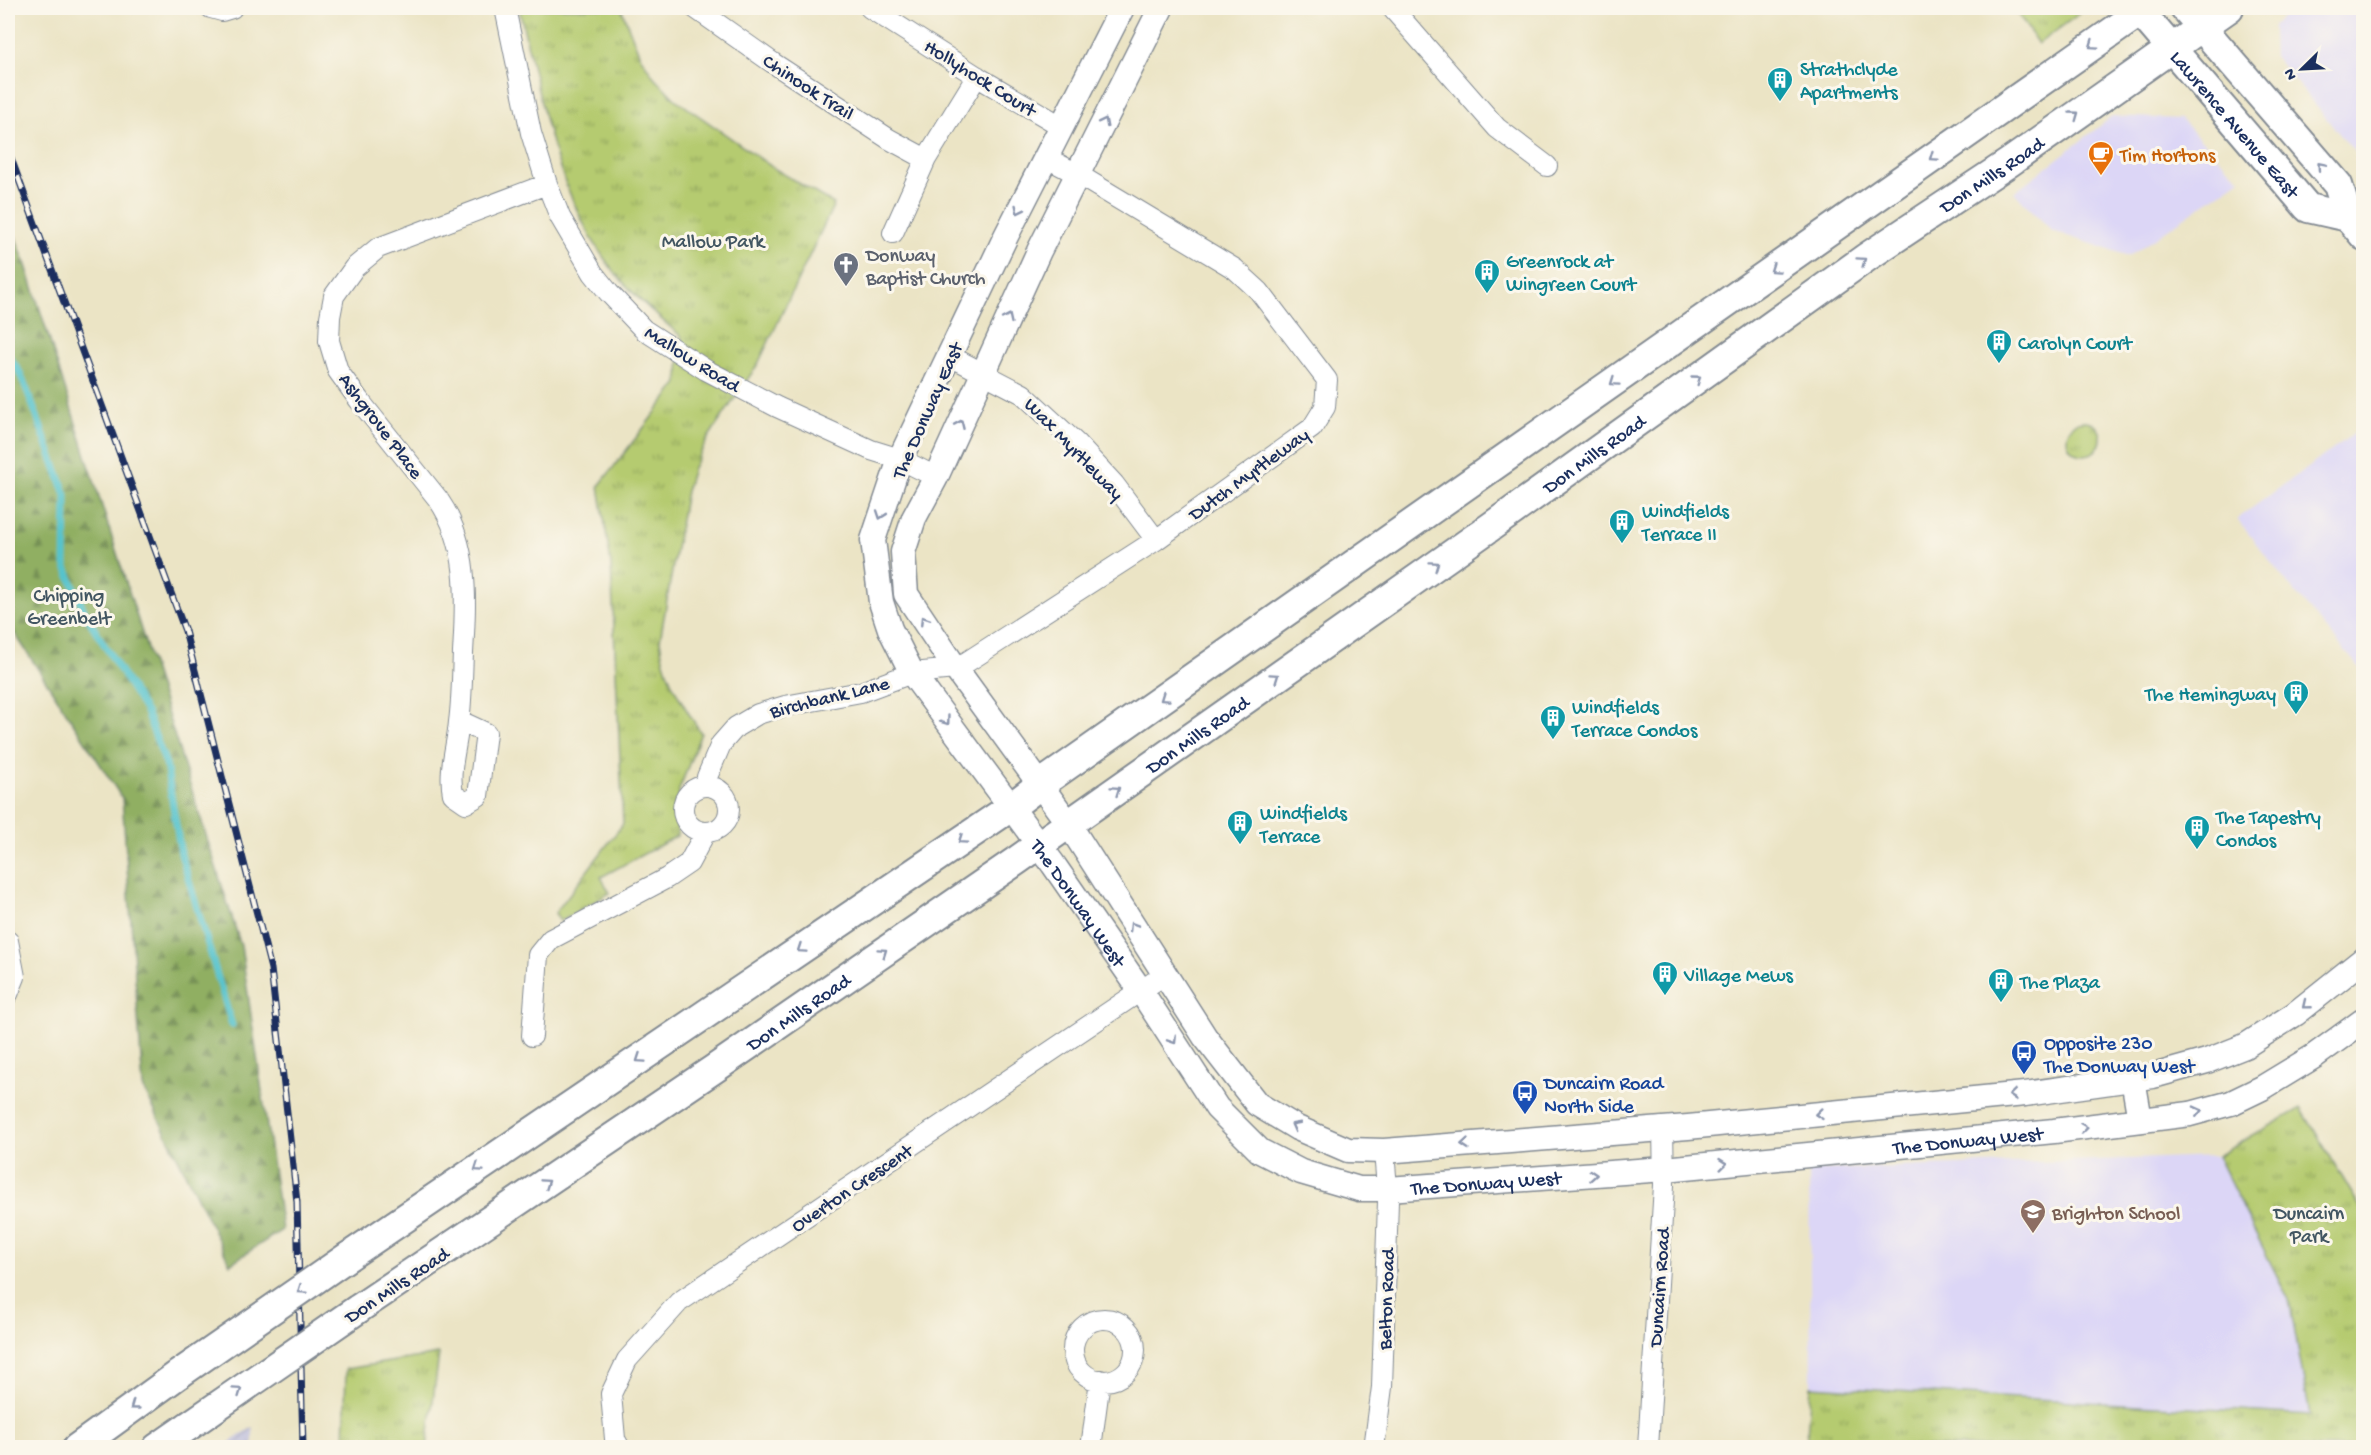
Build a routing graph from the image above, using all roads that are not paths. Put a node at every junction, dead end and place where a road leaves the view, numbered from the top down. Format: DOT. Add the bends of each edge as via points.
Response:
graph roads {
  1 [pos="211,8"];
  2 [pos="232,8"];
  3 [pos="505,8"];
  4 [pos="695,8"];
  5 [pos="870,8"];
  6 [pos="1122,8"];
  7 [pos="1161,8"];
  8 [pos="1392,8"];
  9 [pos="2229,8"];
  10 [pos="2141,9"];
  11 [pos="2194,18"];
  12 [pos="2172,48"];
  13 [pos="977,76"];
  14 [pos="1061,126"];
  15 [pos="1045,157"];
  16 [pos="926,159"];
  17 [pos="1547,166"];
  18 [pos="1077,174"];
  19 [pos="547,184"];
  20 [pos="2356,226"];
  21 [pos="893,233"];
  22 [pos="950,356"];
  23 [pos="984,372"];
  24 [pos="900,459"];
  25 [pos="936,477"];
  26 [pos="1156,540"];
  27 [pos="956,669"];
  28 [pos="912,674"];
  29 [pos="460,721"];
  30 [pos="1041,784"];
  31 [pos="708,786"];
  32 [pos="1011,807"];
  33 [pos="1068,823"];
  34 [pos="705,832"];
  35 [pos="1039,844"];
  36 [pos="8,941"];
  37 [pos="2359,970"];
  38 [pos="1164,975"];
  39 [pos="1141,991"];
  40 [pos="8,994"];
  41 [pos="2364,1020"];
  42 [pos="532,1036"];
  43 [pos="2133,1079"];
  44 [pos="2140,1120"];
  45 [pos="1663,1127"];
  46 [pos="1384,1151"];
  47 [pos="1665,1169"];
  48 [pos="1388,1189"];
  49 [pos="1100,1380"];
  50 [pos="77,1448"];
  51 [pos="157,1448"];
  52 [pos="620,1448"];
  53 [pos="1091,1448"];
  54 [pos="1374,1448"];
  55 [pos="1648,1448"];
  1 -- 2 [label="street"];
  3 -- 19 [label="street, Mallow Road" via="531,132"];
  4 -- 16 [label="street, Chinook Trail" via="889,139"];
  5 -- 13 [label="street, Hollyhock Court"];
  6 -- 14 [label="street, The Donway East"];
  18 -- 7 [label="street, The Donway East, one-way"];
  8 -- 17 [label="street" via="1497,128"];
  9 -- 11 [label="main road, Don Mills Road"];
  10 -- 12 [label="main road, Lawrence Avenue East"];
  10 -- 30 [label="main road, one-way"];
  11 -- 12 [label="main road, Don Mills Road"];
  20 -- 11 [label="main road, Lawrence Avenue East, one-way" via="2338,185"];
  12 -- 20 [label="main road, Lawrence Avenue East" via="2308,208"];
  33 -- 12 [label="main road, Don Mills Road, one-way" via="1867,257"];
  13 -- 14 [label="street, Hollyhock Court"];
  13 -- 16 [label="street"];
  14 -- 15 [label="street, The Donway East"];
  15 -- 18 [label="street, Dutch Myrtleway"];
  15 -- 22 [label="street, The Donway East, one-way"];
  16 -- 21 [label="street"];
  23 -- 18 [label="street, The Donway East, one-way"];
  18 -- 26 [label="street, Dutch Myrtleway" via="1235,269 1259,291 1327,380 1325,407 1312,428"];
  19 -- 24 [label="street, Mallow Road" via="560,217 593,273 644,330 747,392 871,450"];
  19 -- 29 [label="street, Ashgrove Place" via="378,248 354,268 334,296 330,316 329,341 338,371 438,499 458,539 465,573"];
  22 -- 23 [label="street, Wax Myrtleway"];
  22 -- 24 [label="street, The Donway East"];
  25 -- 23 [label="street, The Donway East, one-way"];
  23 -- 26 [label="street, Wax Myrtleway" via="1023,394 1076,443 1114,484"];
  24 -- 25 [label="street, Mallow Road"];
  24 -- 28 [label="street, The Donway East, one-way" via="873,540 881,602"];
  27 -- 25 [label="street, The Donway East, one-way" via="906,594 903,552 914,518"];
  26 -- 27 [label="street, Dutch Myrtleway"];
  27 -- 28 [label="street, Birchbank Lane"];
  27 -- 30 [label="street, The Donway East"];
  28 -- 31 [label="street, Birchbank Lane" via="861,692 758,714 736,727 721,744 707,777"];
  28 -- 32 [label="street, The Donway East, one-way"];
  30 -- 32 [label="main road"];
  30 -- 33 [label="street, The Donway West"];
  31 -- 34 [label="street" via="693,790 683,808 687,822"];
  31 -- 34 [label="street" via="722,792 730,811 723,826"];
  32 -- 35 [label="street, The Donway West"];
  32 -- 50 [label="main road, one-way, bridge" via="349,1256"];
  33 -- 35 [label="main road, Don Mills Road"];
  38 -- 33 [label="street, The Donway West, one-way"];
  34 -- 42 [label="street" via="689,863 551,939 538,955"];
  35 -- 39 [label="street, The Donway West"];
  51 -- 35 [label="main road, Don Mills Road, one-way, bridge"];
  36 -- 40 [label="street" via="15,977"];
  37 -- 43 [label="street, The Donway West, one-way" via="2245,1046 2198,1064"];
  38 -- 39 [label="street, Overton Crescent"];
  46 -- 38 [label="street, The Donway West, one-way" via="1348,1150 1257,1104"];
  39 -- 48 [label="street, The Donway West, one-way" via="1217,1108 1260,1151 1301,1172 1359,1189"];
  39 -- 52 [label="street, Overton Crescent" via="679,1302 627,1360 611,1394 615,1439"];
  44 -- 41 [label="street, The Donway West, one-way" via="2200,1111 2246,1096 2284,1076"];
  43 -- 44 [label="street"];
  43 -- 45 [label="street, The Donway West, one-way" via="2013,1095"];
  47 -- 44 [label="street, The Donway West, one-way"];
  45 -- 46 [label="street, The Donway West, one-way"];
  45 -- 47 [label="street, Duncairn Road"];
  46 -- 48 [label="street, Belton Road"];
  48 -- 47 [label="street, The Donway West, one-way"];
  47 -- 55 [label="street, Duncairn Road"];
  48 -- 54 [label="street, Belton Road" via="1382,1387"];
  49 -- 53 [label="street"];
}
